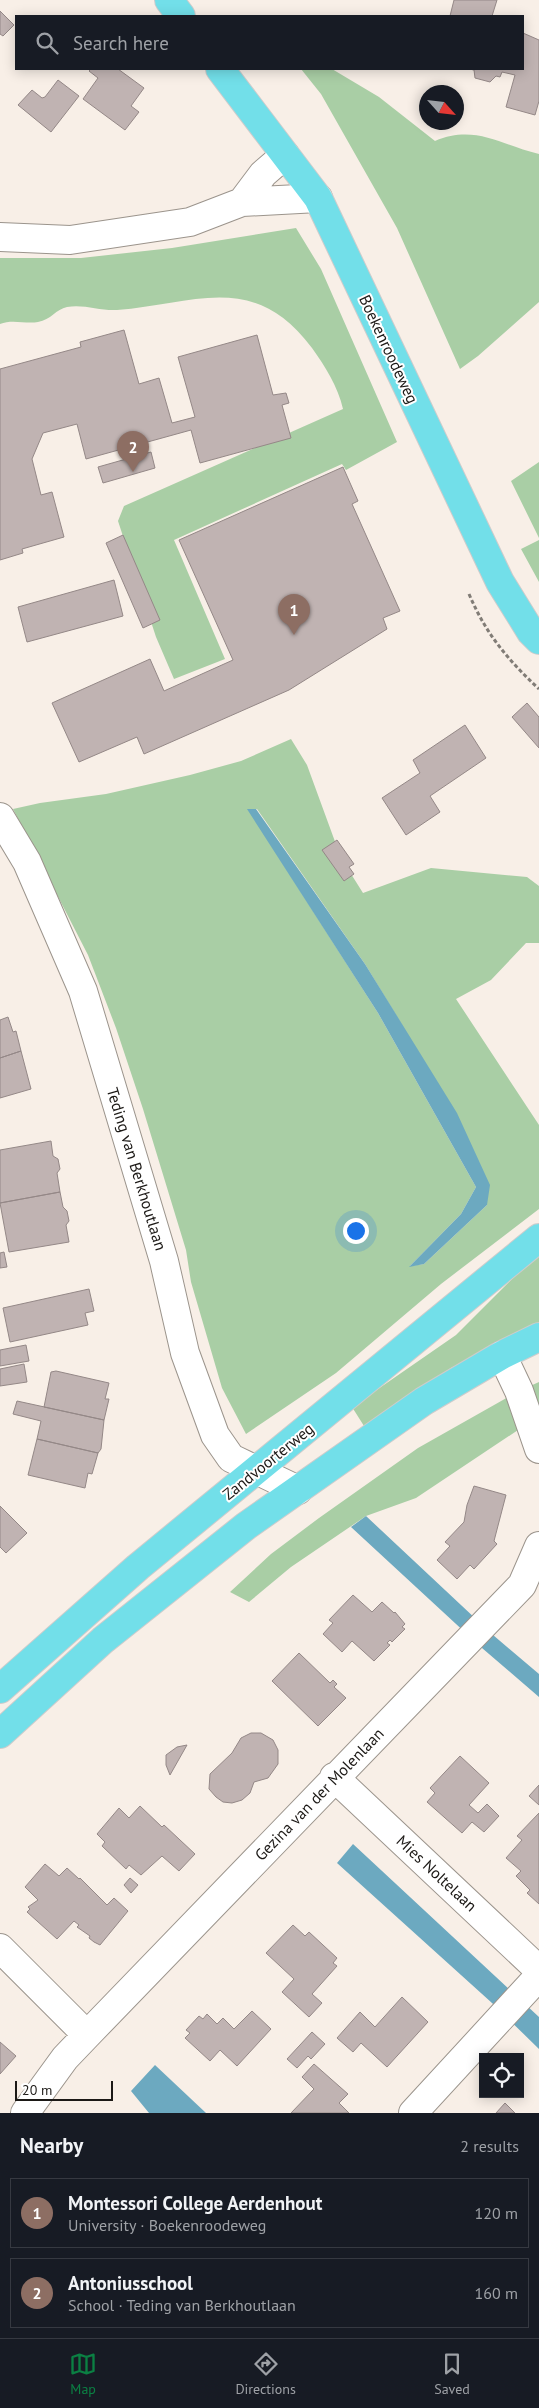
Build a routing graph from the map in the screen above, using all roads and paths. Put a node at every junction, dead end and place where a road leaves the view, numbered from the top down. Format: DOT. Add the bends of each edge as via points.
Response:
graph roads {
  1 [pos="169,0"];
  2 [pos="180,15"];
  3 [pos="221,70"];
  4 [pos="286,155"];
  5 [pos="318,198"];
  6 [pos="242,202"];
  7 [pos="0,237"];
  8 [pos="539,640"];
  9 [pos="0,817"];
  10 [pos="539,1238"];
  11 [pos="539,1337"];
  12 [pos="506,1364"];
  13 [pos="539,1449"];
  14 [pos="258,1469"];
  15 [pos="298,1490"];
  16 [pos="539,1546"];
  17 [pos="0,1689"];
  18 [pos="0,1734"];
  19 [pos="334,1777"];
  20 [pos="0,1948"];
  21 [pos="534,1979"];
  22 [pos="87,2035"];
  23 [pos="25,2113"];
  24 [pos="413,2113"];
  1 -- 2 [label="main road"];
  3 -- 4 [label="main road, Boekenroodeweg"];
  4 -- 5 [label="main road, Boekenroodeweg"];
  4 -- 6 [label="street" via="263,174"];
  5 -- 6 [label="street"];
  5 -- 8 [label="main road, Boekenroodeweg" via="500,582"];
  6 -- 7 [label="street" via="190,222 70,240"];
  9 -- 14 [label="street, Teding van Berkhoutlaan" via="27,862 83,991 164,1261 185,1353 215,1435 231,1458"];
  10 -- 14 [label="main road, Zandvoorterweg"];
  11 -- 12 [label="main road"];
  12 -- 13 [label="street"];
  12 -- 15 [label="main road" via="424,1401"];
  14 -- 15 [label="street, Teding van Berkhoutlaan"];
  14 -- 17 [label="main road, Zandvoorterweg" via="138,1567"];
  15 -- 18 [label="main road" via="246,1526 110,1634"];
  16 -- 19 [label="street, Gezina van der Molenlaan" via="522,1585"];
  19 -- 21 [label="street, Mies Noltelaan"];
  19 -- 22 [label="street, Gezina van der Molenlaan"];
  20 -- 22 [label="street"];
  21 -- 24 [label="street, Mies Noltelaan"];
  22 -- 23 [label="street, Gezina van der Molenlaan" via="65,2058"];
}
